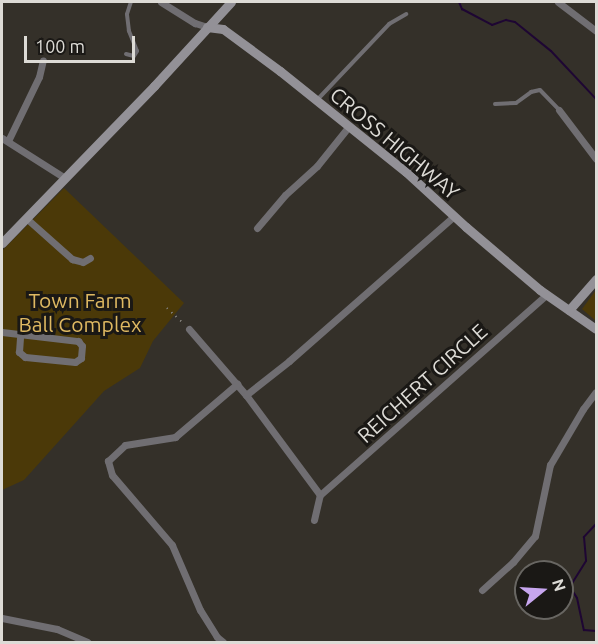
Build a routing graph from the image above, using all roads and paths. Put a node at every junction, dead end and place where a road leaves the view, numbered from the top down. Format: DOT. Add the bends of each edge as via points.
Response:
graph roads {
  1 [pos="131,2"];
  2 [pos="161,2"];
  3 [pos="231,2"];
  4 [pos="558,2"];
  5 [pos="406,14"];
  6 [pos="207,27"];
  7 [pos="597,31"];
  8 [pos="126,54"];
  9 [pos="43,60"];
  10 [pos="317,100"];
  11 [pos="495,104"];
  12 [pos="560,110"];
  13 [pos="349,126"];
  14 [pos="5,140"];
  15 [pos="597,159"];
  16 [pos="65,178"];
  17 [pos="454,216"];
  18 [pos="26,218"];
  19 [pos="257,228"];
  20 [pos="2,243"];
  21 [pos="90,258"];
  22 [pos="597,279"];
  23 [pos="546,295"];
  24 [pos="167,308"];
  25 [pos="569,310"];
  26 [pos="189,329"];
  27 [pos="597,329"];
  28 [pos="2,332"];
  29 [pos="20,336"];
  30 [pos="237,384"];
  31 [pos="597,392"];
  32 [pos="246,395"];
  33 [pos="320,495"];
  34 [pos="314,520"];
  35 [pos="482,590"];
  36 [pos="2,618"];
  37 [pos="87,642"];
  38 [pos="223,642"];
  1 -- 8 [label="lane" via="127,14 129,31 137,51 134,56"];
  2 -- 6 [label="street, CROSS HIGHWAY"];
  3 -- 6 [label="main road"];
  4 -- 7 [label="street"];
  5 -- 10 [label="lane" via="389,24"];
  6 -- 10 [label="main road, CROSS HIGHWAY" via="223,29"];
  6 -- 16 [label="main road"];
  9 -- 14 [label="street" via="39,78"];
  10 -- 13 [label="main road, CROSS HIGHWAY"];
  11 -- 12 [label="lane" via="516,103 540,90"];
  12 -- 15 [label="street"];
  13 -- 17 [label="main road, CROSS HIGHWAY"];
  13 -- 19 [label="street" via="317,166"];
  14 -- 16 [label="street"];
  16 -- 18 [label="main road"];
  17 -- 23 [label="main road, CROSS HIGHWAY"];
  17 -- 32 [label="street"];
  18 -- 20 [label="main road"];
  18 -- 21 [label="street" via="72,259 82,262"];
  22 -- 25 [label="main road"];
  23 -- 25 [label="main road, CROSS HIGHWAY"];
  23 -- 33 [label="street, REICHERT CIRCLE"];
  24 -- 26 [label="path"];
  25 -- 27 [label="main road, CROSS HIGHWAY"];
  26 -- 30 [label="street"];
  28 -- 29 [label="street"];
  29 -- 29 [label="street" via="78,341 82,346 81,358 75,362 25,357 19,352"];
  30 -- 32 [label="street"];
  30 -- 38 [label="street" via="175,437 125,445 108,461 112,475 172,545 200,610"];
  31 -- 35 [label="street" via="582,409 550,465 535,536"];
  32 -- 33 [label="street"];
  33 -- 34 [label="street"];
  36 -- 37 [label="street" via="57,629"];
}
